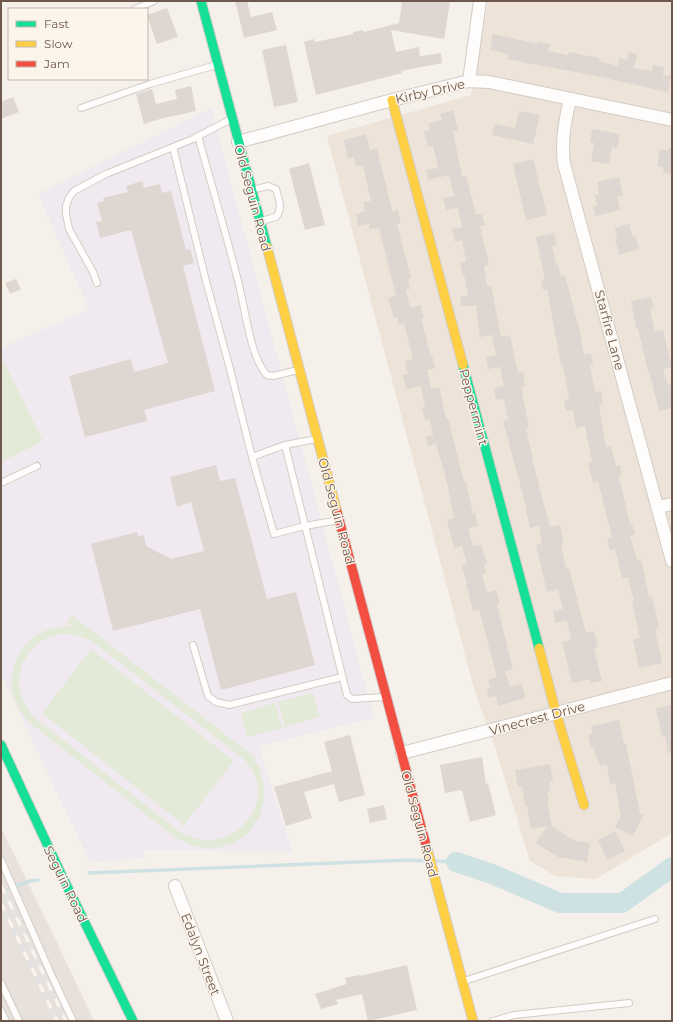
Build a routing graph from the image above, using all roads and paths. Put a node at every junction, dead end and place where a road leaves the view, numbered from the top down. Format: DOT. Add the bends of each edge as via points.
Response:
graph roads {
  1 [pos="154,1"];
  2 [pos="201,1"];
  3 [pos="480,1"];
  4 [pos="137,8"];
  5 [pos="218,64"];
  6 [pos="469,81"];
  7 [pos="570,99"];
  8 [pos="392,100"];
  9 [pos="81,108"];
  10 [pos="232,119"];
  11 [pos="672,120"];
  12 [pos="198,136"];
  13 [pos="238,142"];
  14 [pos="173,147"];
  15 [pos="251,190"];
  16 [pos="260,222"];
  17 [pos="97,283"];
  18 [pos="299,370"];
  19 [pos="318,438"];
  20 [pos="285,445"];
  21 [pos="252,457"];
  22 [pos="38,466"];
  23 [pos="1,483"];
  24 [pos="672,504"];
  25 [pos="658,507"];
  26 [pos="339,520"];
  27 [pos="305,526"];
  28 [pos="672,561"];
  29 [pos="192,645"];
  30 [pos="342,678"];
  31 [pos="672,683"];
  32 [pos="387,697"];
  33 [pos="556,713"];
  34 [pos="1,746"];
  35 [pos="402,753"];
  36 [pos="584,805"];
  37 [pos="1,860"];
  38 [pos="175,886"];
  39 [pos="655,919"];
  40 [pos="462,981"];
  41 [pos="1,983"];
  42 [pos="629,1003"];
  43 [pos="1,1011"];
  44 [pos="526,1014"];
  45 [pos="6,1021"];
  46 [pos="19,1021"];
  47 [pos="74,1021"];
  48 [pos="133,1021"];
  49 [pos="227,1021"];
  50 [pos="473,1021"];
  51 [pos="492,1021"];
  52 [pos="527,1021"];
  1 -- 4 [label="lane"];
  2 -- 5 [label="street, Old Seguin Road"];
  3 -- 6 [label="street"];
  5 -- 9 [label="lane"];
  5 -- 10 [label="street, Old Seguin Road"];
  6 -- 7 [label="street, Kirby Drive" via="490,82"];
  6 -- 8 [label="street, Kirby Drive"];
  7 -- 11 [label="street, Kirby Drive"];
  7 -- 25 [label="street, Starfire Lane" via="562,142 564,164"];
  8 -- 13 [label="street, Kirby Drive"];
  8 -- 33 [label="street, Peppermint"];
  10 -- 12 [label="lane"];
  10 -- 13 [label="street, Old Seguin Road"];
  12 -- 14 [label="lane"];
  12 -- 18 [label="lane" via="238,279 255,355 262,370 268,375"];
  13 -- 15 [label="street, Old Seguin Road"];
  14 -- 17 [label="lane" via="106,174 74,191 69,198 66,206 69,229"];
  14 -- 21 [label="lane"];
  15 -- 16 [label="street, Old Seguin Road"];
  15 -- 16 [label="lane" via="268,186 276,189 281,206 276,217"];
  16 -- 18 [label="street, Old Seguin Road"];
  18 -- 19 [label="street, Old Seguin Road"];
  19 -- 20 [label="lane"];
  19 -- 26 [label="street, Old Seguin Road"];
  20 -- 21 [label="lane"];
  20 -- 27 [label="lane"];
  21 -- 27 [label="lane" via="274,534"];
  22 -- 23 [label="lane"];
  24 -- 25 [label="street"];
  25 -- 28 [label="street, Starfire Lane"];
  26 -- 27 [label="lane"];
  26 -- 32 [label="street, Old Seguin Road"];
  27 -- 30 [label="lane"];
  29 -- 30 [label="lane" via="208,696 216,702 229,705"];
  30 -- 32 [label="lane" via="347,696 352,699"];
  31 -- 33 [label="street, Vinecrest Drive"];
  32 -- 35 [label="street, Old Seguin Road"];
  33 -- 35 [label="street, Vinecrest Drive"];
  33 -- 36 [label="street, Peppermint"];
  34 -- 48 [label="street, Seguin Road"];
  35 -- 40 [label="street, Old Seguin Road"];
  37 -- 47 [label="lane"];
  38 -- 49 [label="street, Edalyn Street"];
  39 -- 40 [label="lane"];
  40 -- 50 [label="street, Old Seguin Road"];
  41 -- 46 [label="lane"];
  42 -- 44 [label="lane"];
  43 -- 45 [label="lane"];
  44 -- 51 [label="lane"];
  44 -- 52 [label="lane"];
}
